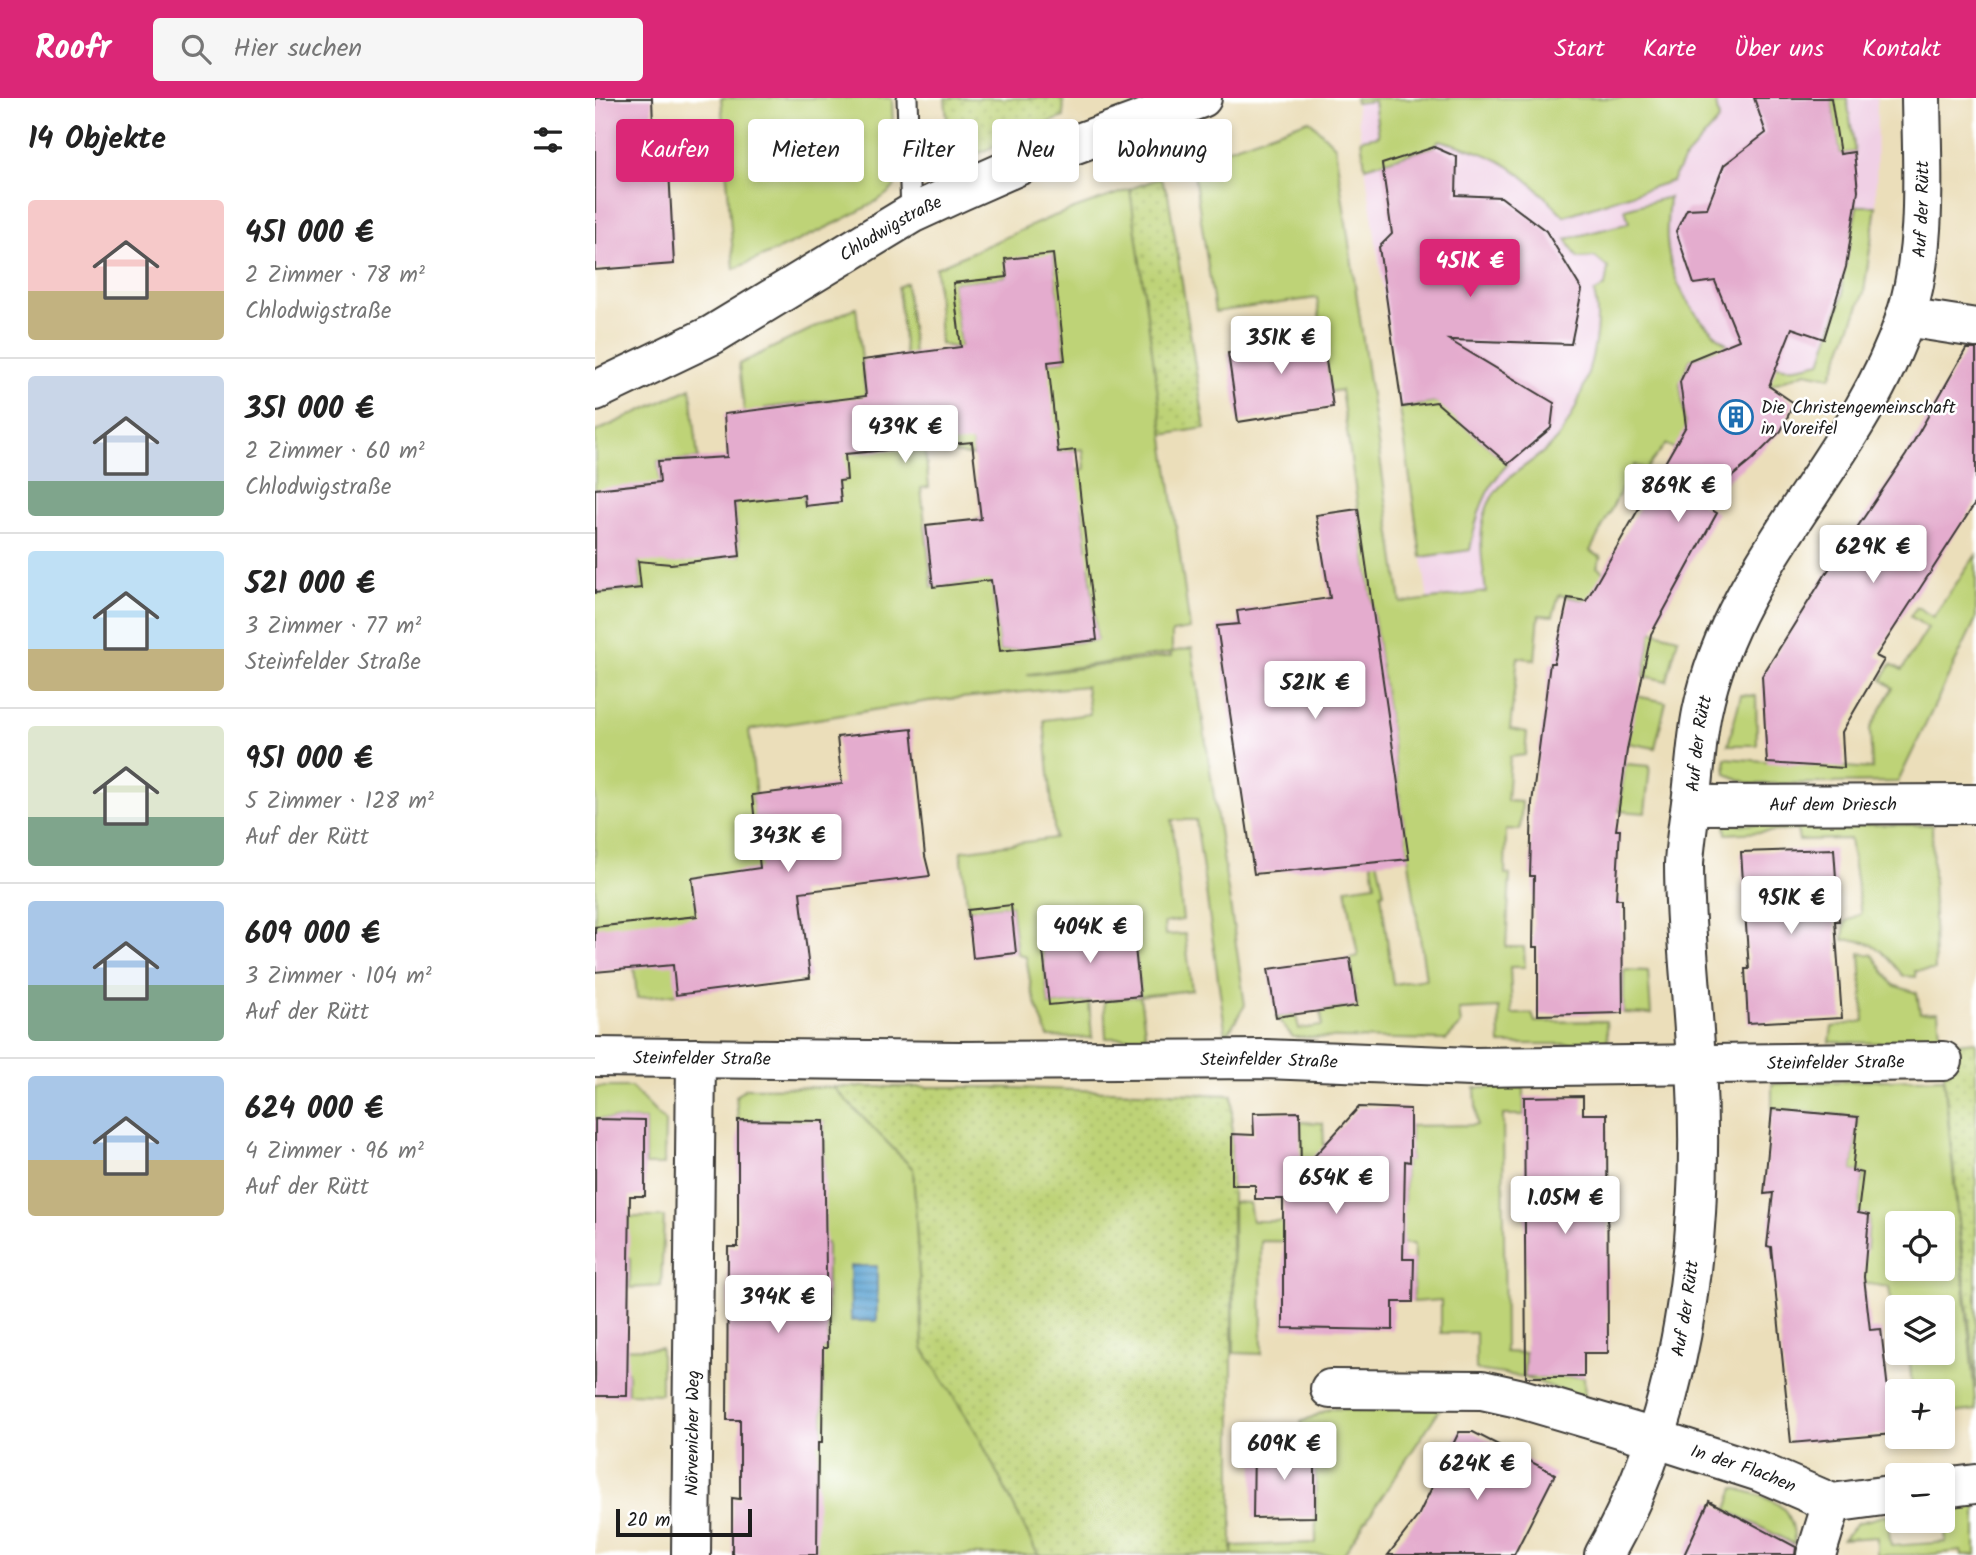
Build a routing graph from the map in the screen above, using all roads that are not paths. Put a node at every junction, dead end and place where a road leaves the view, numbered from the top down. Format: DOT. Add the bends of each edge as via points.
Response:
graph roads {
  1 [pos="907,98"];
  2 [pos="1202,98"];
  3 [pos="1921,98"];
  4 [pos="911,214"];
  5 [pos="1905,317"];
  6 [pos="1976,328"];
  7 [pos="595,391"];
  8 [pos="1976,804"];
  9 [pos="1691,805"];
  10 [pos="595,1057"];
  11 [pos="696,1058"];
  12 [pos="1943,1060"];
  13 [pos="1696,1063"];
  14 [pos="1330,1389"];
  15 [pos="1654,1438"];
  16 [pos="1976,1484"];
  17 [pos="1955,1487"];
  18 [pos="1885,1496"];
  19 [pos="1832,1503"];
  20 [pos="691,1555"];
  21 [pos="1604,1555"];
  22 [pos="1816,1555"];
  1 -- 4 [label="lane"];
  2 -- 4 [label="street, Chlodwigstraße" via="1030,161"];
  3 -- 5 [label="street, Auf der Rütt" via="1922,221"];
  4 -- 7 [label="street, Chlodwigstraße" via="712,335"];
  5 -- 6 [label="street"];
  5 -- 9 [label="street, Auf der Rütt" via="1853,430 1785,526 1744,597 1703,711"];
  8 -- 9 [label="street, Auf dem Driesch"];
  9 -- 13 [label="street, Auf der Rütt" via="1684,864"];
  10 -- 11 [label="street, Steinfelder Straße"];
  11 -- 13 [label="street, Steinfelder Straße" via="1265,1059 1472,1067"];
  11 -- 20 [label="street, Nörvenicher Weg"];
  12 -- 13 [label="street, Steinfelder Straße"];
  13 -- 15 [label="street, Auf der Rütt" via="1694,1243 1681,1332"];
  14 -- 15 [label="street" via="1482,1390"];
  15 -- 19 [label="street, In der Flachen" via="1760,1472"];
  15 -- 21 [label="street, Auf der Rütt"];
  16 -- 17 [label="street"];
  18 -- 19 [label="street"];
  19 -- 22 [label="street"];
}
